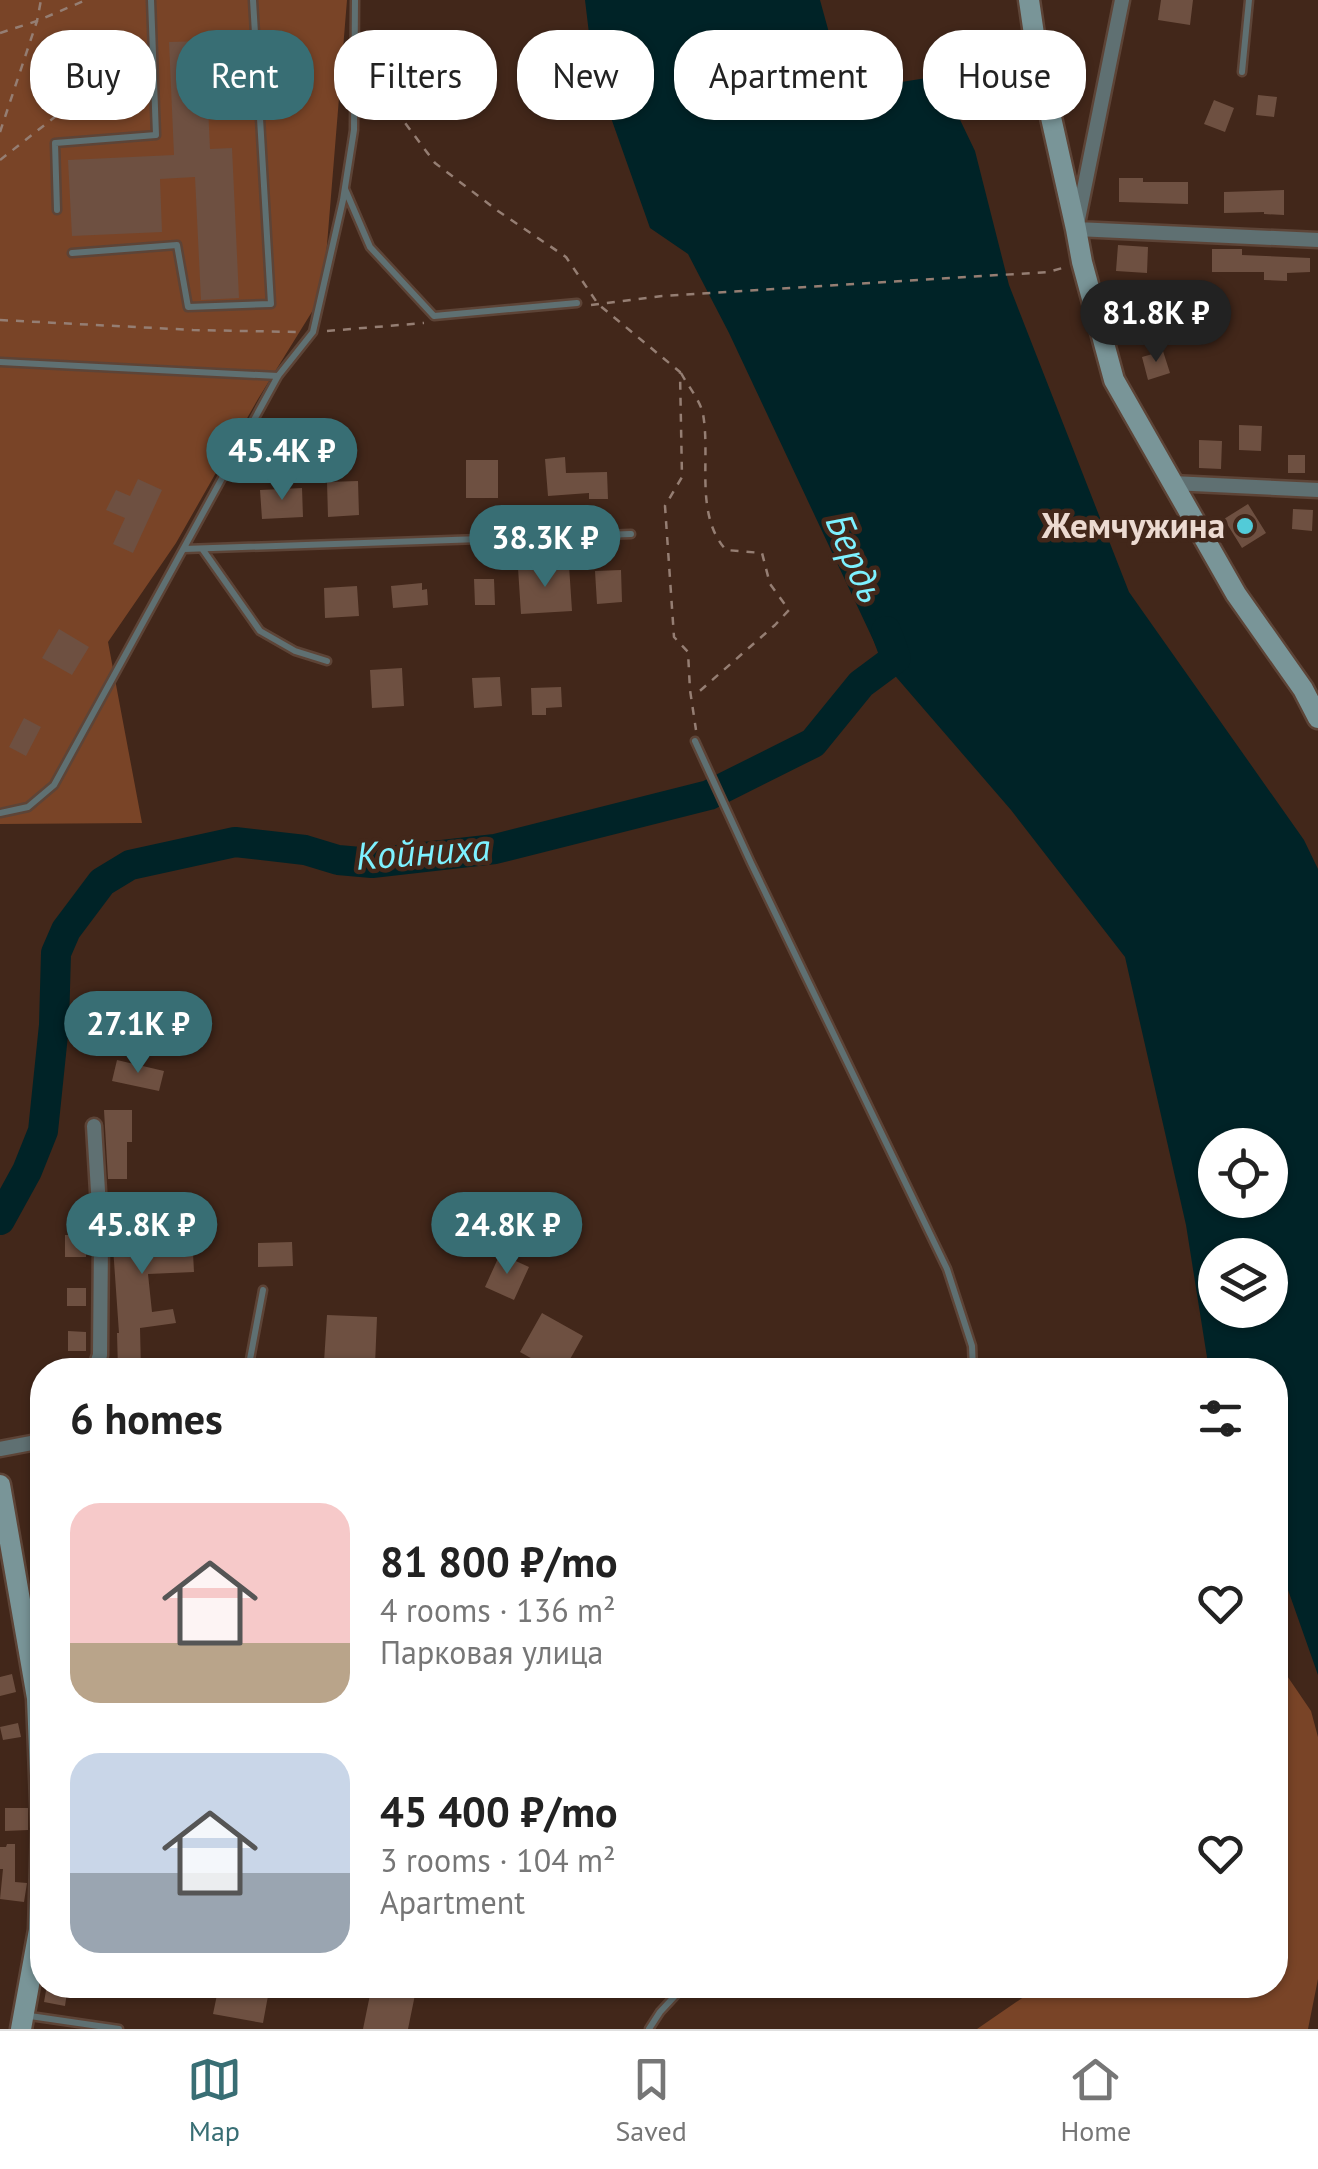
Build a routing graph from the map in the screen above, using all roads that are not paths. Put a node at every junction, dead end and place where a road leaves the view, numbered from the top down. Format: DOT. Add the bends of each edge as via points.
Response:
graph roads {
  1 [pos="151,0"];
  2 [pos="253,0"];
  3 [pos="355,0"];
  4 [pos="1030,0"];
  5 [pos="1122,0"];
  6 [pos="1248,0"];
  7 [pos="1242,72"];
  8 [pos="344,188"];
  9 [pos="57,210"];
  10 [pos="1076,229"];
  11 [pos="1318,240"];
  12 [pos="72,253"];
  13 [pos="579,305"];
  14 [pos="0,362"];
  15 [pos="278,376"];
  16 [pos="1172,483"];
  17 [pos="1318,490"];
  18 [pos="631,534"];
  19 [pos="202,549"];
  20 [pos="183,550"];
  21 [pos="327,661"];
  22 [pos="1310,689"];
  23 [pos="1318,718"];
  24 [pos="695,741"];
  25 [pos="0,813"];
  26 [pos="94,1126"];
  27 [pos="263,1290"];
  28 [pos="99,1358"];
  29 [pos="250,1358"];
  30 [pos="972,1358"];
  31 [pos="30,1443"];
  32 [pos="0,1449"];
  33 [pos="0,1485"];
  34 [pos="30,1658"];
  35 [pos="30,1979"];
  36 [pos="673,1998"];
  37 [pos="22,2022"];
  38 [pos="120,2029"];
  39 [pos="649,2029"];
  1 -- 9 [label="lane" via="156,134 55,143"];
  2 -- 12 [label="lane" via="271,304 188,307 177,245"];
  3 -- 8 [label="lane" via="354,130"];
  4 -- 10 [label="street"];
  5 -- 10 [label="street"];
  6 -- 7 [label="lane"];
  8 -- 13 [label="lane" via="370,247 434,316"];
  8 -- 15 [label="lane" via="314,332"];
  10 -- 11 [label="street"];
  10 -- 16 [label="street" via="1114,380"];
  14 -- 15 [label="lane"];
  15 -- 20 [label="lane"];
  16 -- 17 [label="street"];
  16 -- 22 [label="street" via="1236,594"];
  18 -- 19 [label="lane"];
  19 -- 20 [label="lane"];
  19 -- 21 [label="lane" via="260,632"];
  20 -- 25 [label="lane" via="54,785 28,807"];
  22 -- 23 [label="street"];
  24 -- 30 [label="lane" via="947,1269"];
  26 -- 28 [label="street"];
  27 -- 29 [label="lane"];
  31 -- 32 [label="street"];
  33 -- 34 [label="street"];
  35 -- 37 [label="street"];
  36 -- 39 [label="lane"];
  37 -- 38 [label="lane"];
}
